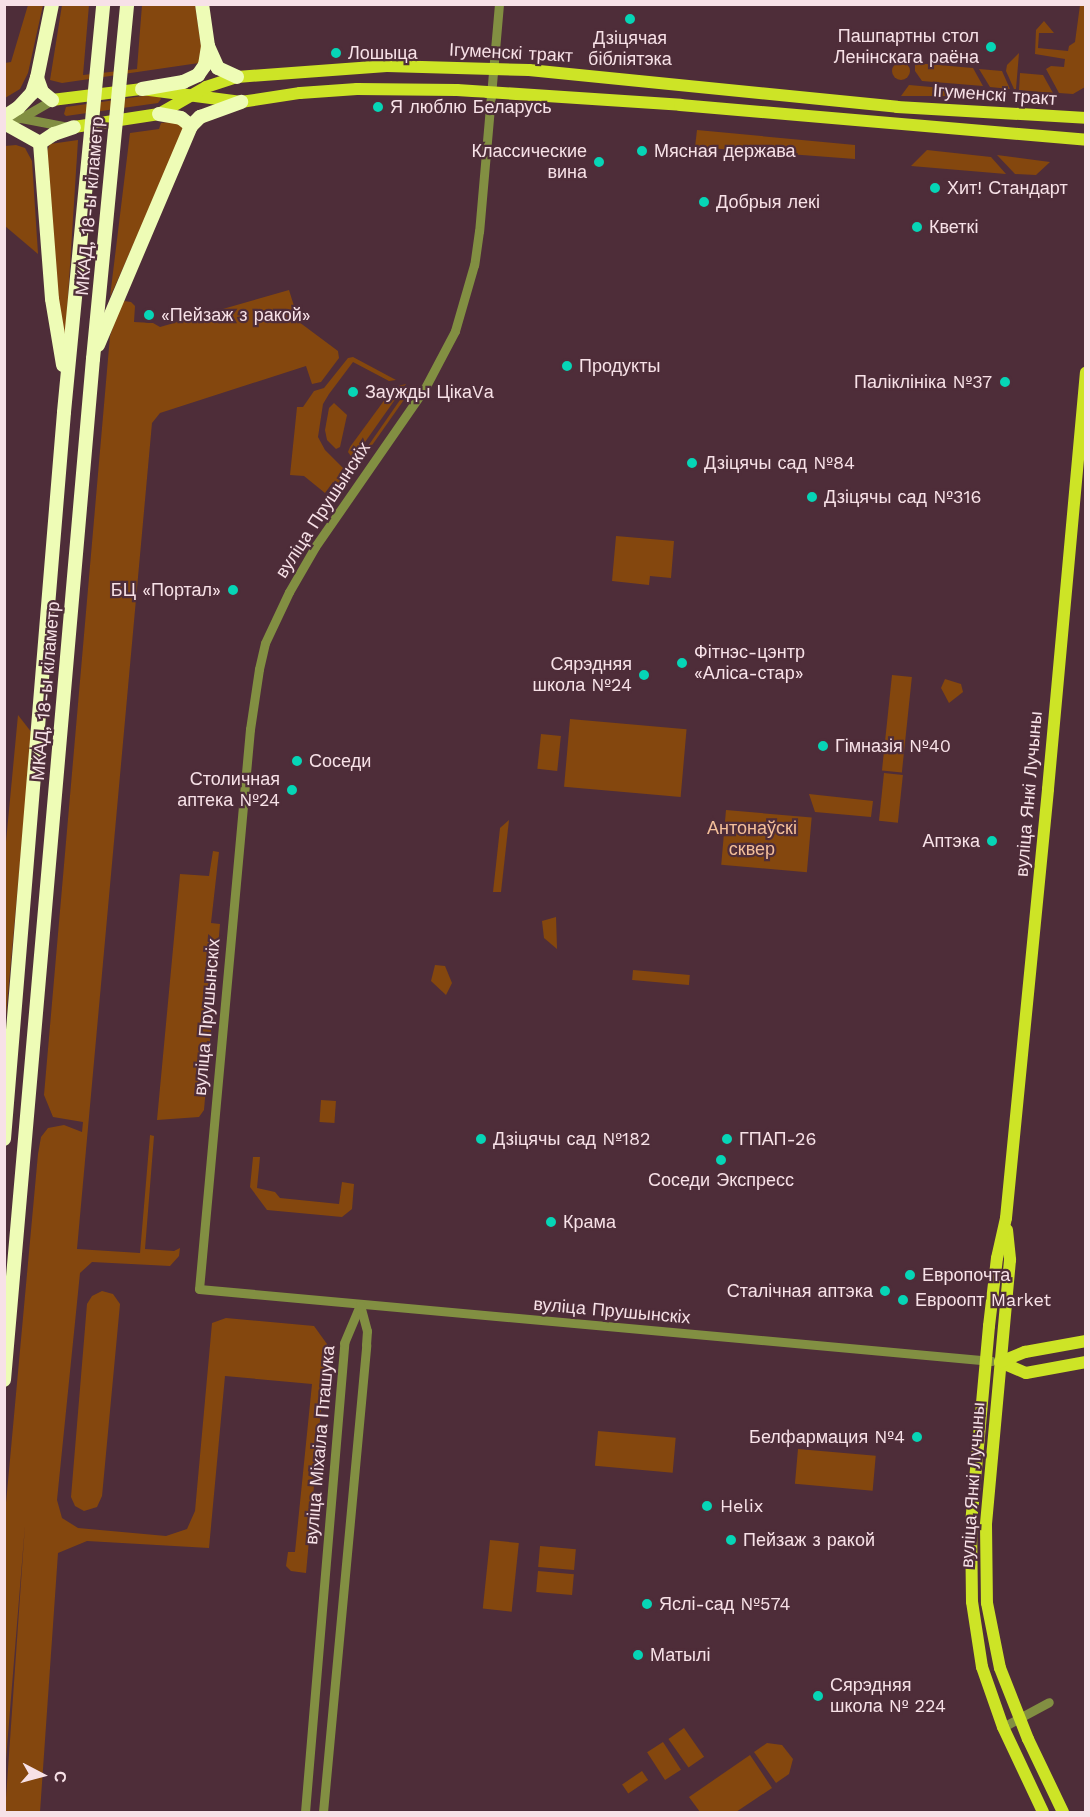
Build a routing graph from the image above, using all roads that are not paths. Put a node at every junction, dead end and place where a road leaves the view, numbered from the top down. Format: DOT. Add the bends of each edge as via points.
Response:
graph roads {
  1 [pos="52,4"];
  2 [pos="103,4"];
  3 [pos="127,4"];
  4 [pos="202,4"];
  5 [pos="499,4"];
  6 [pos="208,46"];
  7 [pos="494,67"];
  8 [pos="237,77"];
  9 [pos="37,78"];
  10 [pos="142,89"];
  11 [pos="492,92"];
  12 [pos="188,97"];
  13 [pos="52,100"];
  14 [pos="241,102"];
  15 [pos="159,114"];
  16 [pos="21,118"];
  17 [pos="1086,118"];
  18 [pos="4,120"];
  19 [pos="191,126"];
  20 [pos="74,128"];
  21 [pos="1086,140"];
  22 [pos="40,143"];
  23 [pos="93,358"];
  24 [pos="1086,373"];
  25 [pos="64,412"];
  26 [pos="4,1139"];
  27 [pos="1006,1218"];
  28 [pos="360,1305"];
  29 [pos="1086,1341"];
  30 [pos="986,1361"];
  31 [pos="1000,1362"];
  32 [pos="1086,1362"];
  33 [pos="4,1380"];
  34 [pos="1049,1702"];
  35 [pos="1019,1718"];
  36 [pos="1003,1727"];
  37 [pos="305,1812"];
  38 [pos="323,1812"];
  39 [pos="1043,1812"];
  40 [pos="1063,1812"];
  1 -- 9 [label="highway"];
  2 -- 25 [label="highway, МКАД, 18-ы кіламетр"];
  3 -- 23 [label="highway, МКАД, 18-ы кіламетр"];
  4 -- 6 [label="highway"];
  5 -- 7 [label="street, вуліца Прушынскіх"];
  6 -- 8 [label="highway" via="219,68"];
  6 -- 10 [label="highway" via="205,65 198,75 183,82"];
  7 -- 8 [label="main road, Ігуменскі тракт" via="387,66"];
  7 -- 11 [label="street, вуліца Прушынскіх"];
  7 -- 17 [label="main road, Ігуменскі тракт" via="897,106"];
  8 -- 12 [label="main road, Ігуменскі тракт"];
  9 -- 13 [label="highway" via="42,92"];
  9 -- 18 [label="highway" via="32,93"];
  10 -- 12 [label="main road, Ігуменскі тракт"];
  10 -- 13 [label="main road, Ігуменскі тракт"];
  11 -- 14 [label="main road, Ігуменскі тракт" via="357,89"];
  11 -- 21 [label="main road, Ігуменскі тракт"];
  11 -- 28 [label="street, вуліца Прушынскіх" via="474,265 455,331 425,388 331,522 289,592 265,643 250,729 199,1289"];
  12 -- 14 [label="main road, Ігуменскі тракт"];
  12 -- 15 [label="main road, Ігуменскі тракт"];
  13 -- 16 [label="street"];
  14 -- 19 [label="highway" via="200,117"];
  15 -- 19 [label="highway" via="181,118"];
  15 -- 20 [label="main road, Ігуменскі тракт"];
  16 -- 18 [label="street"];
  16 -- 20 [label="street"];
  18 -- 22 [label="highway"];
  19 -- 23 [label="highway"];
  20 -- 22 [label="highway"];
  22 -- 25 [label="highway" via="52,299 63,364"];
  23 -- 33 [label="highway, МКАД, 18-ы кіламетр"];
  24 -- 27 [label="main road, вуліца Янкі Лучыны"];
  25 -- 26 [label="highway, МКАД, 18-ы кіламетр"];
  27 -- 30 [label="main road, вуліца Янкі Лучыны" via="997,1258"];
  27 -- 31 [label="main road, вуліца Янкі Лучыны" via="1011,1260"];
  28 -- 30 [label="street, вуліца Прушынскіх"];
  28 -- 37 [label="street, вуліца Міхаіла Пташука" via="344,1343"];
  28 -- 38 [label="street, вуліца Міхаіла Пташука" via="367,1331 366,1345"];
  29 -- 31 [label="main road" via="1025,1352"];
  30 -- 31 [label="street, вуліца Прушынскіх"];
  30 -- 36 [label="main road, вуліца Янкі Лучыны" via="971,1524 972,1602 982,1667"];
  31 -- 32 [label="main road" via="1026,1373"];
  31 -- 35 [label="main road, вуліца Янкі Лучыны" via="986,1525 987,1603 999,1668"];
  34 -- 35 [label="street"];
  35 -- 36 [label="street"];
  35 -- 40 [label="main road, вуліца Янкі Лучыны"];
  36 -- 39 [label="main road, вуліца Янкі Лучыны"];
}
